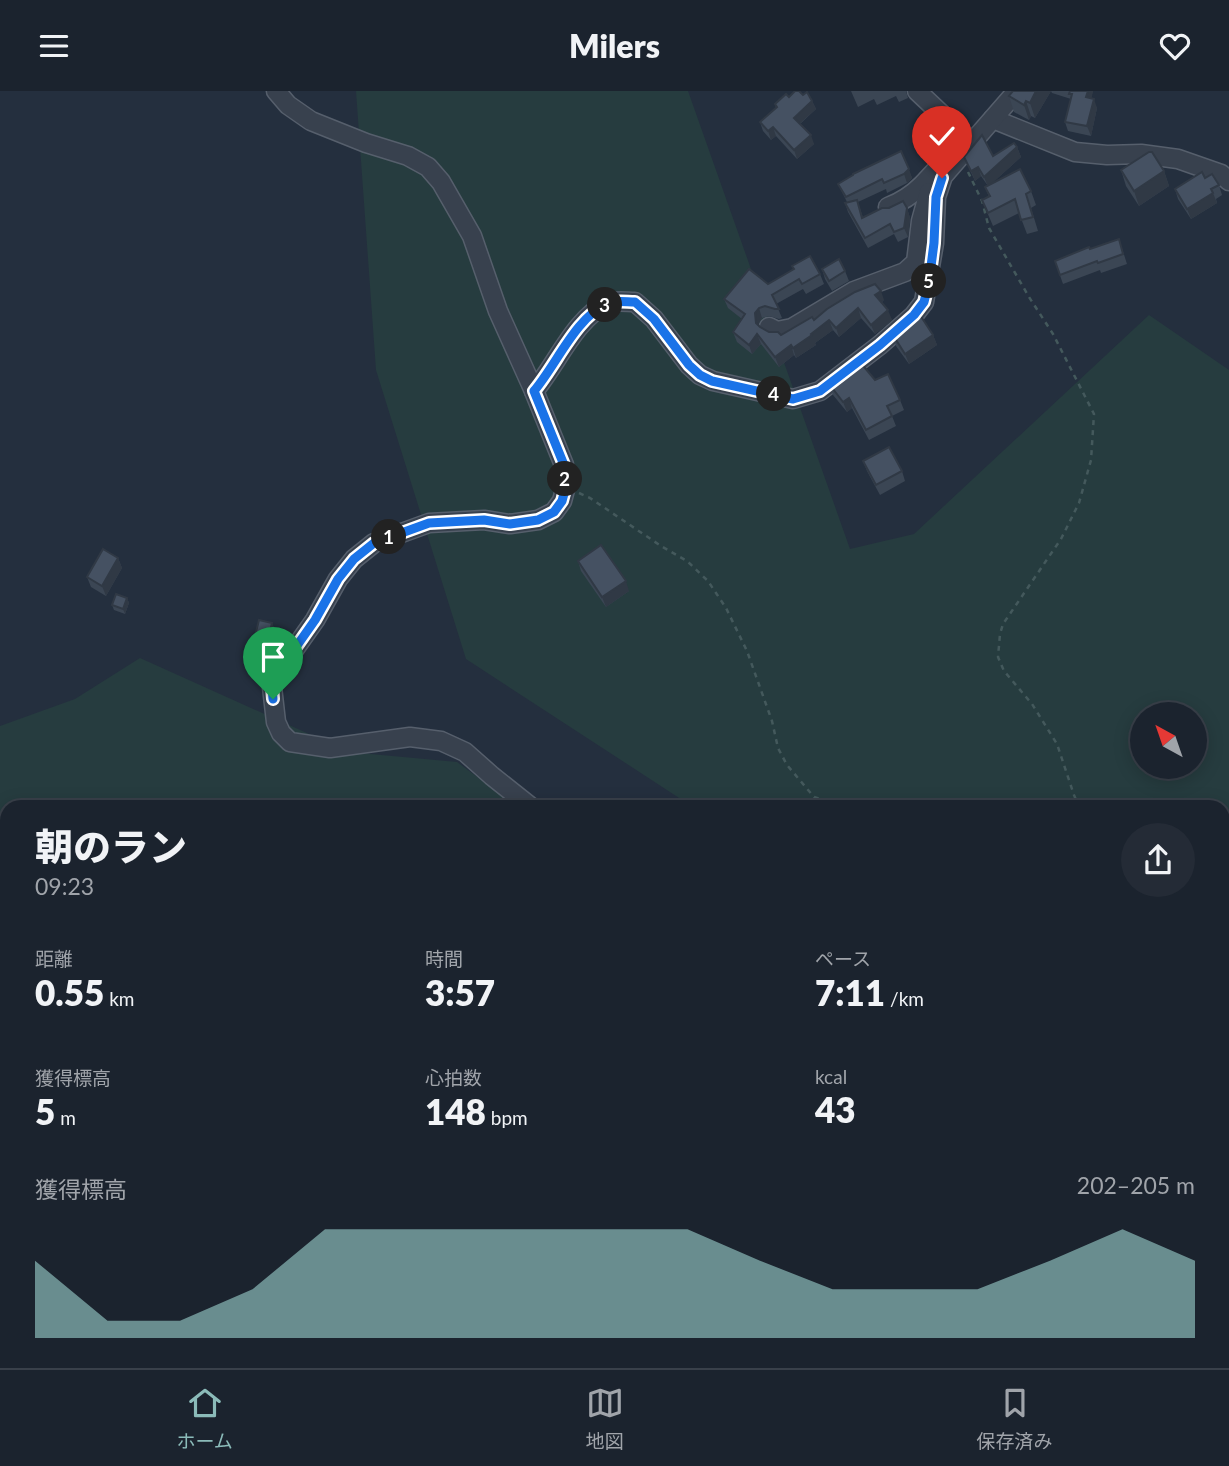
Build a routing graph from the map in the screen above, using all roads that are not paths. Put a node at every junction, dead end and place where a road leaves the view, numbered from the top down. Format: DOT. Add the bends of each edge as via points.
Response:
graph roads {
  1 [pos="275,91"];
  2 [pos="917,91"];
  3 [pos="1017,91"];
  4 [pos="993,119"];
  5 [pos="964,152"];
  6 [pos="942,178"];
  7 [pos="1229,181"];
  8 [pos="888,208"];
  9 [pos="769,327"];
  10 [pos="534,391"];
  11 [pos="522,800"];
  1 -- 10 [label="street" via="311,121 408,156 428,167 441,182 472,236 498,311"];
  2 -- 5 [label="street"];
  3 -- 4 [label="street"];
  4 -- 5 [label="street"];
  4 -- 7 [label="street" via="1075,152 1178,159"];
  5 -- 6 [label="street"];
  5 -- 8 [label="street" via="940,165 902,202"];
  6 -- 9 [label="street" via="930,185 916,263 905,272 854,291 792,328 777,331"];
  6 -- 10 [label="street" via="924,302 880,345 820,391 793,399 712,381 689,365 635,302 611,302 592,313"];
  10 -- 11 [label="street" via="564,465 566,486 554,512 538,520 510,524 484,520 429,523 374,543 338,579 272,687 276,722 290,742 330,748 410,737 440,741 465,752"];
}
